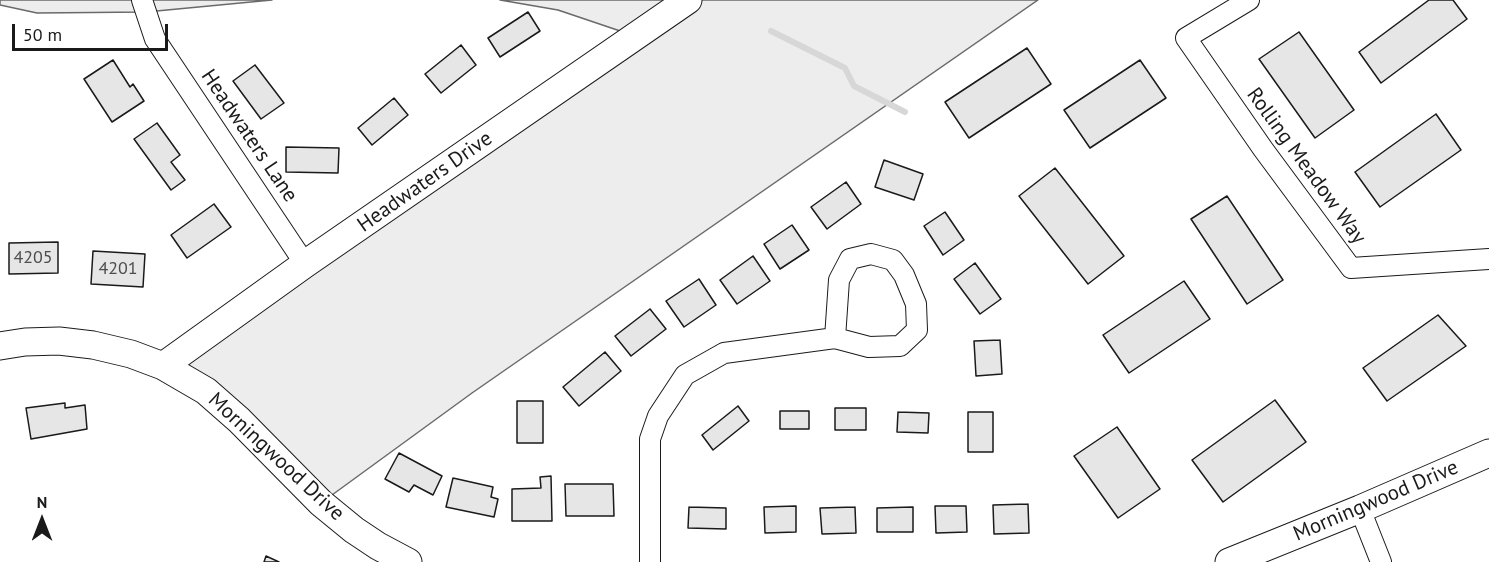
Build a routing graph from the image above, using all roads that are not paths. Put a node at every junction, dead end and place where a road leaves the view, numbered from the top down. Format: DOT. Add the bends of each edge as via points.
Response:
graph roads {
  1 [pos="142,0"];
  2 [pos="688,0"];
  3 [pos="1249,0"];
  4 [pos="1489,259"];
  5 [pos="305,264"];
  6 [pos="835,338"];
  7 [pos="0,346"];
  8 [pos="163,366"];
  9 [pos="1489,453"];
  10 [pos="1360,510"];
  11 [pos="408,562"];
  12 [pos="650,562"];
  13 [pos="1229,562"];
  14 [pos="1382,562"];
  1 -- 5 [label="street, Headwaters Lane" via="155,39"];
  2 -- 5 [label="street, Headwaters Drive"];
  3 -- 4 [label="street, Rolling Meadow Way" via="1186,39 1351,268"];
  5 -- 8 [label="street, Headwaters Drive"];
  6 -- 6 [label="street" via="869,347 900,346 917,330 916,304 893,260 871,254 850,259 839,280"];
  6 -- 12 [label="street" via="724,353 685,375 658,416 650,439"];
  7 -- 8 [label="street, Morningwood Drive" via="25,342 93,345"];
  8 -- 11 [label="street, Morningwood Drive" via="206,391 354,530"];
  9 -- 10 [label="street, Morningwood Drive"];
  10 -- 13 [label="street, Morningwood Drive"];
  10 -- 14 [label="street"];
}
